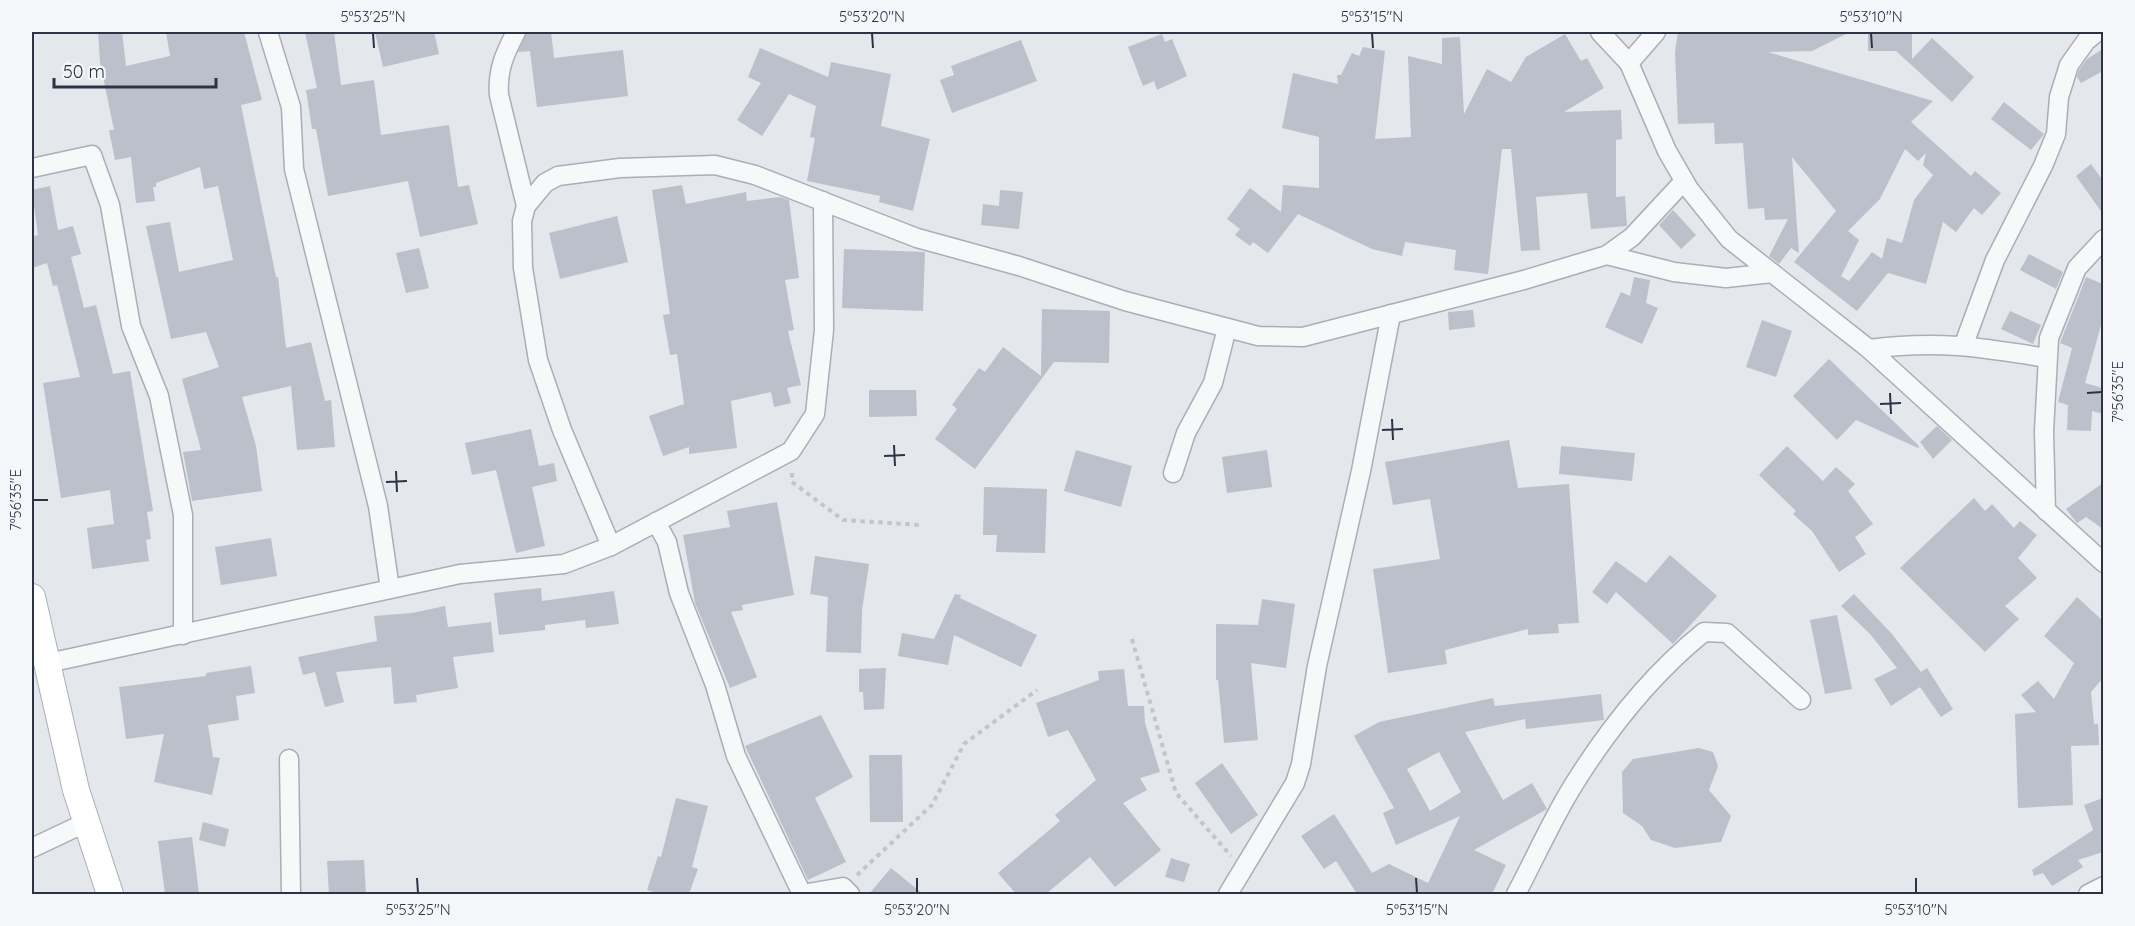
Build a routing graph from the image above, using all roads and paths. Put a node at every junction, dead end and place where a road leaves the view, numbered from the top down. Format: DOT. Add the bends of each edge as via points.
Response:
graph roads {
  1 [pos="268,32"];
  2 [pos="516,32"];
  3 [pos="1600,32"];
  4 [pos="1656,32"];
  5 [pos="2097,32"];
  6 [pos="1629,63"];
  7 [pos="32,168"];
  8 [pos="1684,182"];
  9 [pos="823,201"];
  10 [pos="526,206"];
  11 [pos="2103,239"];
  12 [pos="1607,255"];
  13 [pos="1772,273"];
  14 [pos="1391,314"];
  15 [pos="1227,327"];
  16 [pos="1964,344"];
  17 [pos="1869,349"];
  18 [pos="2047,358"];
  19 [pos="791,451"];
  20 [pos="1173,473"];
  21 [pos="2046,511"];
  22 [pos="656,522"];
  23 [pos="920,525"];
  24 [pos="611,546"];
  25 [pos="2103,563"];
  26 [pos="390,589"];
  27 [pos="32,597"];
  28 [pos="183,635"];
  29 [pos="1132,639"];
  30 [pos="48,663"];
  31 [pos="1037,690"];
  32 [pos="1801,700"];
  33 [pos="289,759"];
  34 [pos="87,822"];
  35 [pos="32,848"];
  36 [pos="1243,870"];
  37 [pos="2103,886"];
  38 [pos="846,891"];
  39 [pos="111,894"];
  40 [pos="291,894"];
  41 [pos="1228,894"];
  42 [pos="1516,894"];
  43 [pos="2088,894"];
  1 -- 26 [label="street" via="291,107 294,169 378,506"];
  2 -- 10 [label="street" via="498,78"];
  3 -- 6 [label="street"];
  4 -- 6 [label="street"];
  5 -- 16 [label="street" via="2069,65 2059,97 2056,134 1995,260"];
  6 -- 8 [label="street"];
  7 -- 28 [label="street" via="92,155 110,205 131,326 159,396 183,515"];
  8 -- 12 [label="street" via="1632,237"];
  8 -- 13 [label="street" via="1729,239"];
  9 -- 10 [label="street" via="755,175 715,165 620,168 558,176 545,183"];
  9 -- 15 [label="street" via="916,238 1125,301"];
  9 -- 19 [label="street" via="824,330 815,414"];
  10 -- 24 [label="street" via="522,221 523,268 538,360 562,430"];
  11 -- 18 [label="street" via="2077,268 2049,338"];
  12 -- 13 [label="street" via="1674,272 1726,278"];
  12 -- 14 [label="street"];
  13 -- 17 [label="street"];
  14 -- 15 [label="street" via="1303,337 1258,336"];
  14 -- 36 [label="street" via="1317,666 1301,764 1295,783"];
  15 -- 20 [label="street" via="1213,383 1186,433"];
  16 -- 17 [label="street" via="1913,343"];
  16 -- 18 [label="street"];
  17 -- 21 [label="street"];
  18 -- 21 [label="street"];
  19 -- 22 [label="street"];
  19 -- 23 [label="path" via="792,482 843,520"];
  21 -- 25 [label="street"];
  22 -- 24 [label="street"];
  22 -- 38 [label="street" via="667,542 680,593 715,685 735,756 802,894"];
  24 -- 26 [label="street" via="564,564 459,574"];
  26 -- 28 [label="street"];
  27 -- 30 [label="street"];
  28 -- 30 [label="street"];
  29 -- 36 [label="path" via="1176,793"];
  30 -- 34 [label="street" via="76,790"];
  31 -- 38 [label="path" via="964,744 932,805"];
  32 -- 42 [label="street" via="1727,633 1704,632 1624,715 1571,789"];
  33 -- 40 [label="street"];
  34 -- 35 [label="street"];
  34 -- 39 [label="street"];
  36 -- 41 [label="street"];
  37 -- 43 [label="street"];
}
